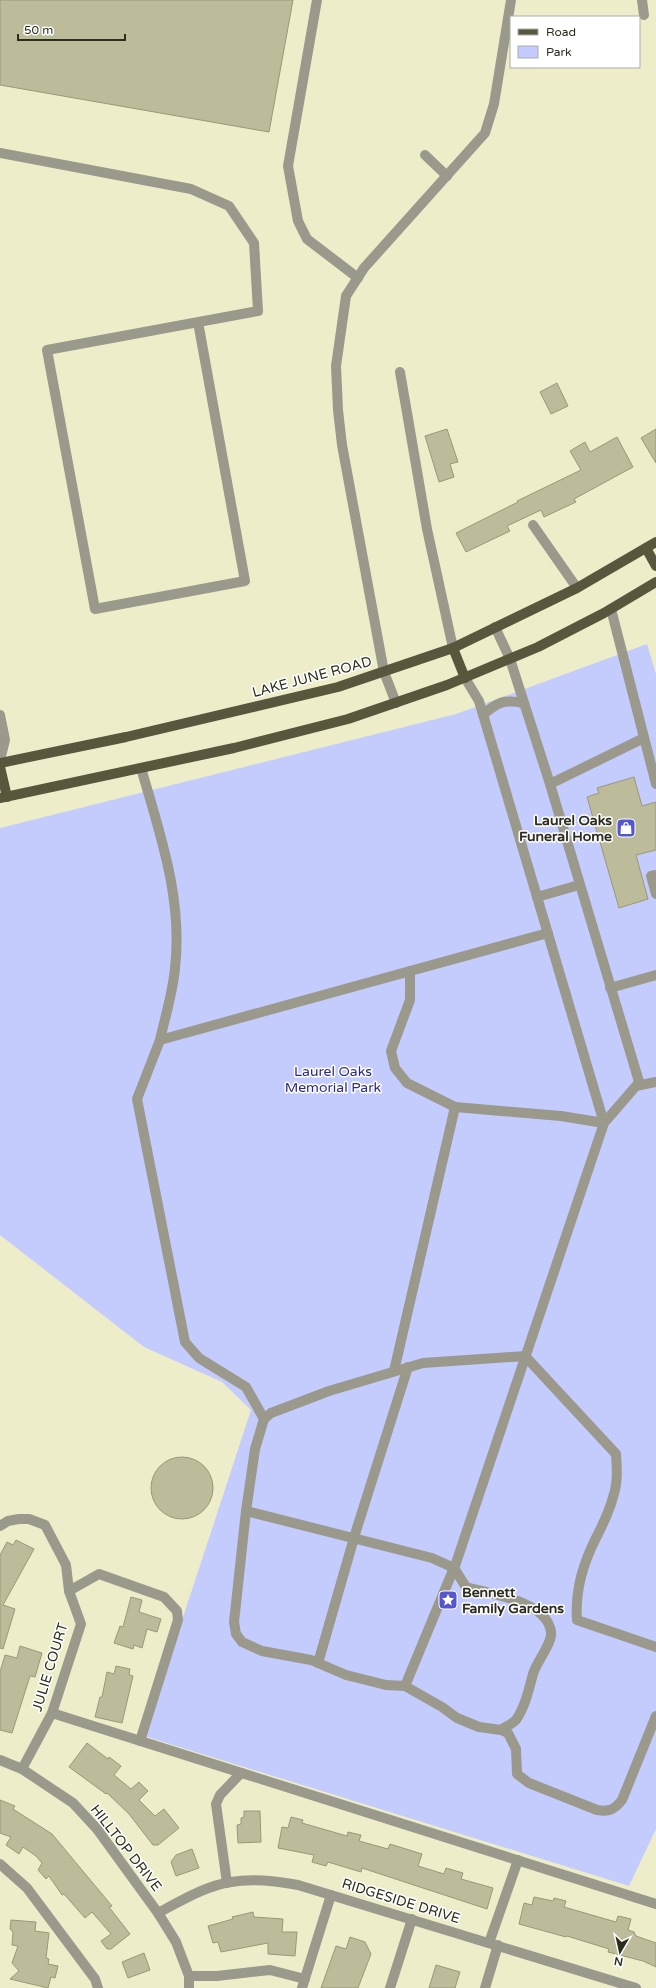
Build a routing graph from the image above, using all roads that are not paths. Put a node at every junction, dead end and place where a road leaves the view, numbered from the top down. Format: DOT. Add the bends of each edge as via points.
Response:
graph roads {
  1 [pos="317,0"];
  2 [pos="511,0"];
  3 [pos="642,0"];
  4 [pos="644,15"];
  5 [pos="0,153"];
  6 [pos="425,154"];
  7 [pos="447,176"];
  8 [pos="358,278"];
  9 [pos="198,322"];
  10 [pos="400,372"];
  11 [pos="533,525"];
  12 [pos="656,542"];
  13 [pos="646,548"];
  14 [pos="656,566"];
  15 [pos="656,582"];
  16 [pos="577,588"];
  17 [pos="611,609"];
  18 [pos="495,627"];
  19 [pos="453,648"];
  20 [pos="510,659"];
  21 [pos="384,672"];
  22 [pos="465,678"];
  23 [pos="396,703"];
  24 [pos="523,703"];
  25 [pos="0,715"];
  26 [pos="483,715"];
  27 [pos="644,738"];
  28 [pos="0,760"];
  29 [pos="0,763"];
  30 [pos="0,767"];
  31 [pos="141,768"];
  32 [pos="550,784"];
  33 [pos="656,784"];
  34 [pos="3,798"];
  35 [pos="656,875"];
  36 [pos="579,885"];
  37 [pos="656,894"];
  38 [pos="537,897"];
  39 [pos="548,933"];
  40 [pos="410,971"];
  41 [pos="656,975"];
  42 [pos="610,988"];
  43 [pos="160,1040"];
  44 [pos="656,1082"];
  45 [pos="640,1085"];
  46 [pos="455,1108"];
  47 [pos="604,1122"];
  48 [pos="525,1356"];
  49 [pos="408,1367"];
  50 [pos="394,1372"];
  51 [pos="264,1419"];
  52 [pos="246,1511"];
  53 [pos="0,1526"];
  54 [pos="354,1537"];
  55 [pos="454,1568"];
  56 [pos="69,1591"];
  57 [pos="656,1647"];
  58 [pos="318,1663"];
  59 [pos="405,1686"];
  60 [pos="52,1713"];
  61 [pos="656,1716"];
  62 [pos="500,1730"];
  63 [pos="140,1741"];
  64 [pos="0,1760"];
  65 [pos="22,1769"];
  66 [pos="241,1773"];
  67 [pos="518,1860"];
  68 [pos="0,1864"];
  69 [pos="227,1883"];
  70 [pos="331,1895"];
  71 [pos="656,1904"];
  72 [pos="158,1913"];
  73 [pos="412,1919"];
  74 [pos="493,1944"];
  75 [pos="189,1976"];
  76 [pos="304,1983"];
  77 [pos="97,1987"];
  78 [pos="189,1988"];
  79 [pos="390,1988"];
  80 [pos="485,1988"];
  81 [pos="636,1988"];
  1 -- 8 [label="street" via="288,166 298,221 307,239"];
  2 -- 7 [label="street" via="494,104 485,133"];
  3 -- 4 [label="street"];
  5 -- 9 [label="street" via="191,189 229,206 254,243 258,311"];
  6 -- 7 [label="street"];
  7 -- 8 [label="street"];
  8 -- 21 [label="street" via="346,296 336,366 338,410 342,445"];
  9 -- 9 [label="street" via="245,581 95,609 47,350"];
  10 -- 19 [label="street" via="427,529"];
  11 -- 16 [label="street"];
  12 -- 13 [label="main road, LAKE JUNE ROAD"];
  13 -- 14 [label="main road"];
  13 -- 16 [label="main road, LAKE JUNE ROAD"];
  15 -- 17 [label="main road"];
  16 -- 18 [label="main road, LAKE JUNE ROAD"];
  17 -- 20 [label="main road"];
  17 -- 27 [label="street"];
  18 -- 19 [label="main road, LAKE JUNE ROAD"];
  18 -- 20 [label="street"];
  19 -- 21 [label="main road, LAKE JUNE ROAD"];
  19 -- 22 [label="main road"];
  20 -- 22 [label="main road"];
  20 -- 24 [label="street"];
  21 -- 23 [label="street"];
  21 -- 29 [label="main road, LAKE JUNE ROAD" via="338,687 229,713"];
  22 -- 23 [label="main road"];
  22 -- 26 [label="street" via="479,701"];
  23 -- 31 [label="main road" via="340,721"];
  24 -- 26 [label="street" via="510,700 493,705"];
  24 -- 32 [label="street"];
  25 -- 28 [label="street" via="5,740"];
  26 -- 38 [label="street"];
  27 -- 32 [label="street"];
  27 -- 33 [label="street"];
  30 -- 34 [label="main road"];
  31 -- 34 [label="main road"];
  31 -- 43 [label="street" via="170,872 177,922 176,969"];
  32 -- 36 [label="street"];
  35 -- 37 [label="street" via="651,876"];
  36 -- 38 [label="street"];
  36 -- 42 [label="street"];
  38 -- 39 [label="street"];
  39 -- 40 [label="street"];
  39 -- 47 [label="street"];
  40 -- 43 [label="street"];
  40 -- 46 [label="street" via="410,1000 391,1052 396,1068 407,1083"];
  41 -- 42 [label="street"];
  42 -- 45 [label="street"];
  43 -- 51 [label="street" via="137,1099 185,1342 199,1358 246,1387"];
  44 -- 45 [label="street"];
  45 -- 47 [label="street" via="636,1086"];
  46 -- 47 [label="street"];
  46 -- 50 [label="street"];
  47 -- 48 [label="street"];
  48 -- 49 [label="street" via="423,1363"];
  48 -- 55 [label="street"];
  48 -- 57 [label="street" via="616,1454 618,1476 614,1497 581,1576 577,1620"];
  49 -- 50 [label="street"];
  49 -- 54 [label="street"];
  50 -- 51 [label="street" via="329,1391 271,1413"];
  51 -- 52 [label="street" via="255,1449"];
  52 -- 54 [label="street"];
  52 -- 58 [label="street" via="234,1622 236,1634 242,1642 262,1651"];
  53 -- 56 [label="street, JULIE COURT" via="19,1519 29,1519 45,1525 66,1565"];
  54 -- 55 [label="street" via="432,1558"];
  54 -- 58 [label="street"];
  55 -- 59 [label="street"];
  55 -- 62 [label="street" via="466,1587 530,1605 545,1618 551,1632 550,1641 536,1666 519,1714 515,1721"];
  56 -- 60 [label="street, JULIE COURT" via="81,1624"];
  56 -- 63 [label="street" via="100,1574 164,1597 177,1611 178,1620"];
  58 -- 59 [label="street" via="346,1675 386,1685"];
  59 -- 62 [label="street" via="457,1718 479,1727"];
  60 -- 63 [label="street"];
  60 -- 65 [label="street, JULIE COURT"];
  61 -- 62 [label="street" via="622,1800 615,1809 606,1812 529,1783 517,1774 516,1749 508,1733"];
  63 -- 66 [label="street"];
  64 -- 65 [label="street, HILLTOP DRIVE"];
  65 -- 72 [label="street, HILLTOP DRIVE" via="73,1803 97,1829"];
  66 -- 67 [label="street"];
  66 -- 69 [label="street" via="220,1795 216,1804"];
  67 -- 71 [label="street"];
  67 -- 74 [label="street"];
  68 -- 77 [label="street" via="28,1888 95,1979"];
  69 -- 70 [label="street, RIDGESIDE DRIVE" via="268,1880 298,1885"];
  69 -- 72 [label="street, RIDGESIDE DRIVE" via="198,1892"];
  70 -- 73 [label="street, RIDGESIDE DRIVE"];
  70 -- 76 [label="street"];
  72 -- 75 [label="street, HILLTOP DRIVE" via="176,1942"];
  73 -- 74 [label="street, RIDGESIDE DRIVE"];
  73 -- 79 [label="street"];
  74 -- 80 [label="street"];
  74 -- 81 [label="street, RIDGESIDE DRIVE"];
  75 -- 76 [label="street" via="217,1976 270,1970"];
  75 -- 78 [label="street, HILLTOP DRIVE"];
}
